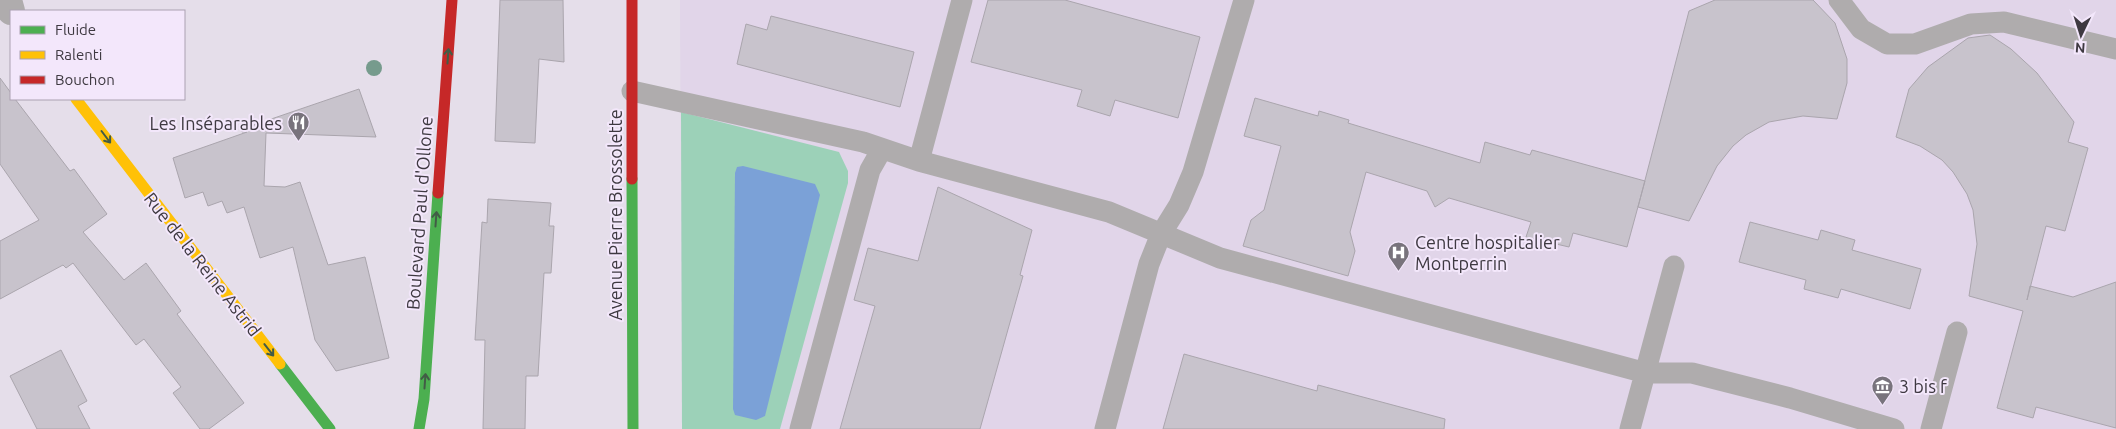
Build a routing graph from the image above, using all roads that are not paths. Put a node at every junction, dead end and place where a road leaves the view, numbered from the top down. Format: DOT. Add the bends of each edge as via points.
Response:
graph roads {
  1 [pos="452,0"];
  2 [pos="632,0"];
  3 [pos="962,0"];
  4 [pos="1244,0"];
  5 [pos="1839,0"];
  6 [pos="2116,49"];
  7 [pos="632,91"];
  8 [pos="77,100"];
  9 [pos="882,149"];
  10 [pos="919,161"];
  11 [pos="1161,234"];
  12 [pos="1674,266"];
  13 [pos="1958,332"];
  14 [pos="1646,374"];
  15 [pos="330,429"];
  16 [pos="419,429"];
  17 [pos="633,429"];
  18 [pos="800,429"];
  19 [pos="1105,429"];
  20 [pos="1630,429"];
  21 [pos="1894,429"];
  22 [pos="1931,429"];
  16 -- 1 [label="street, Boulevard Paul d'Ollone, one-way"];
  2 -- 7 [label="street, Avenue Pierre Brossolette"];
  3 -- 10 [label="lane"];
  4 -- 11 [label="lane" via="1193,172"];
  5 -- 6 [label="lane" via="1862,29 1887,44 1915,44 1971,24 2004,22"];
  7 -- 9 [label="lane"];
  7 -- 17 [label="street, Avenue Pierre Brossolette"];
  8 -- 15 [label="street, Rue de la Reine Astrid, one-way"];
  9 -- 10 [label="lane"];
  9 -- 18 [label="lane" via="870,170"];
  10 -- 11 [label="lane" via="1109,212"];
  11 -- 14 [label="lane" via="1220,258"];
  11 -- 19 [label="lane" via="1149,264"];
  12 -- 14 [label="lane"];
  13 -- 22 [label="lane"];
  14 -- 20 [label="lane"];
  14 -- 21 [label="lane" via="1692,373"];
}
